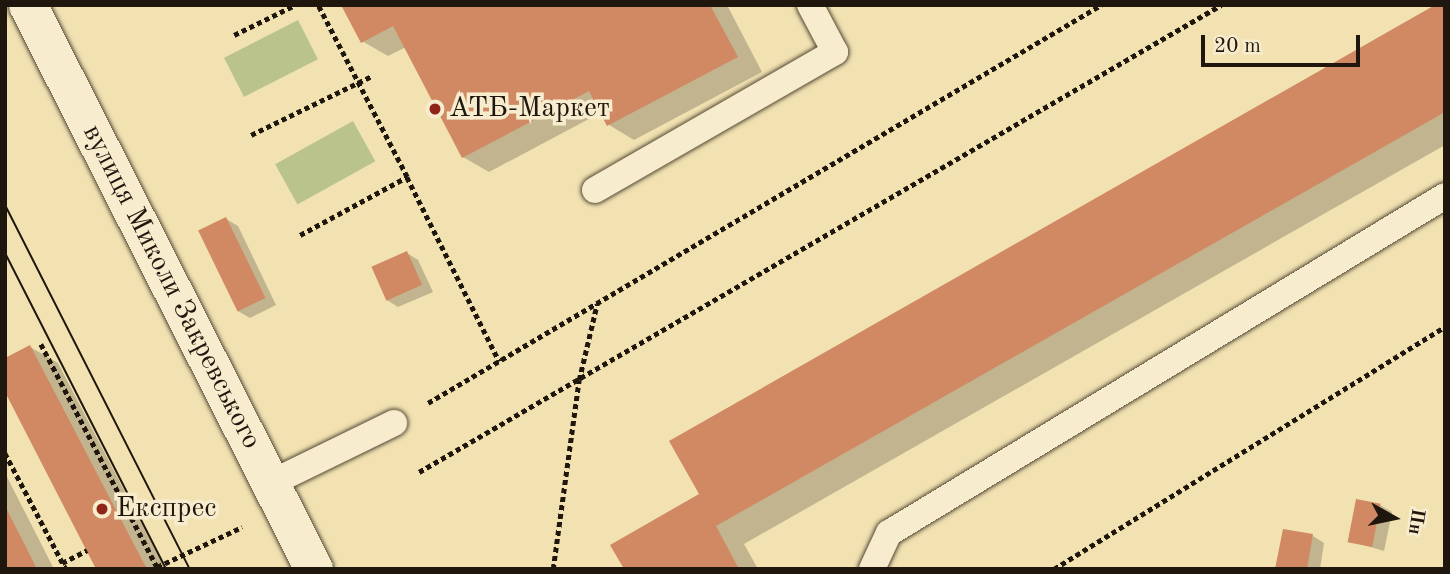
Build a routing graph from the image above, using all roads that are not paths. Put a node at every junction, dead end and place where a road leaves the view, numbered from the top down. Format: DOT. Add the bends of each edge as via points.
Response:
graph roads {
  1 [pos="28,5"];
  2 [pos="810,5"];
  3 [pos="595,190"];
  4 [pos="1445,196"];
  5 [pos="394,423"];
  6 [pos="271,483"];
  7 [pos="314,569"];
  8 [pos="872,569"];
  1 -- 6 [label="street, вулиця Миколи Закревського"];
  2 -- 3 [label="lane" via="835,52"];
  4 -- 8 [label="lane" via="889,533"];
  5 -- 6 [label="lane"];
  6 -- 7 [label="street, вулиця Миколи Закревського"];
}
